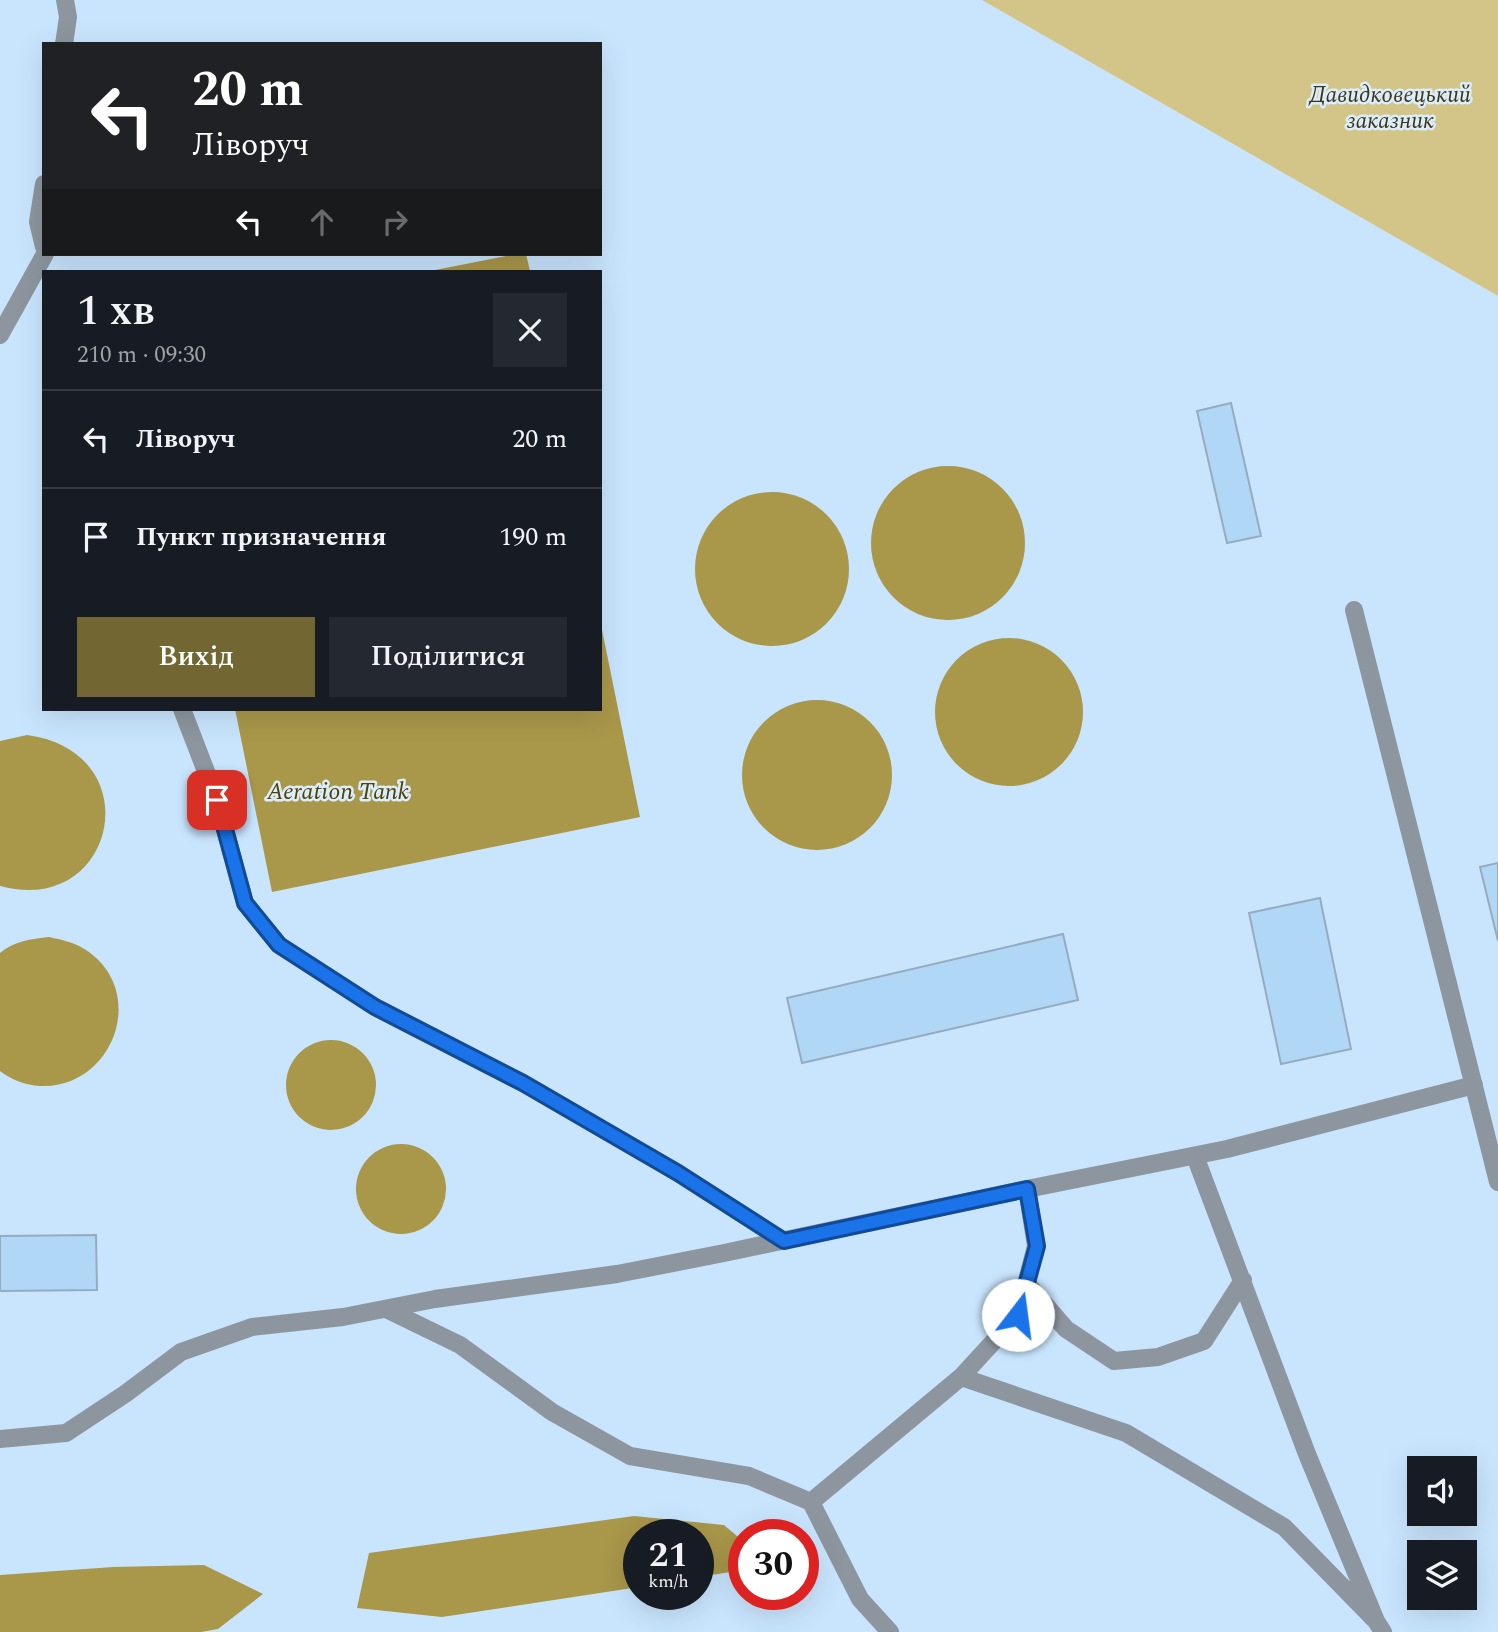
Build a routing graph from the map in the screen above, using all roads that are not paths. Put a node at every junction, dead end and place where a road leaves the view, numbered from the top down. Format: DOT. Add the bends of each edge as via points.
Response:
graph roads {
  1 [pos="65,0"];
  2 [pos="64,42"];
  3 [pos="42,197"];
  4 [pos="42,239"];
  5 [pos="44,256"];
  6 [pos="0,335"];
  7 [pos="1354,610"];
  8 [pos="184,711"];
  9 [pos="1474,1085"];
  10 [pos="1195,1156"];
  11 [pos="1498,1182"];
  12 [pos="1027,1189"];
  13 [pos="784,1241"];
  14 [pos="1243,1280"];
  15 [pos="1027,1284"];
  16 [pos="386,1309"];
  17 [pos="961,1377"];
  18 [pos="0,1439"];
  19 [pos="811,1502"];
  20 [pos="1380,1627"];
  21 [pos="890,1632"];
  1 -- 2 [label="street"];
  3 -- 4 [label="street" via="38,222"];
  5 -- 6 [label="street"];
  7 -- 9 [label="street"];
  8 -- 13 [label="street" via="217,800 245,903 279,945 375,1007 523,1083 666,1166"];
  9 -- 10 [label="street"];
  9 -- 11 [label="street"];
  10 -- 12 [label="street"];
  10 -- 14 [label="street"];
  12 -- 13 [label="street"];
  12 -- 15 [label="street" via="1037,1246"];
  13 -- 16 [label="street" via="617,1274"];
  14 -- 15 [label="street" via="1204,1341 1158,1357 1114,1362 1066,1329"];
  14 -- 20 [label="street" via="1307,1454"];
  15 -- 17 [label="street" via="1018,1315"];
  16 -- 18 [label="street" via="252,1327 181,1352 65,1433"];
  16 -- 19 [label="street" via="460,1345 552,1412 630,1456 749,1476"];
  17 -- 19 [label="street"];
  17 -- 20 [label="street" via="1126,1433 1284,1527"];
  19 -- 21 [label="street" via="860,1599"];
}
